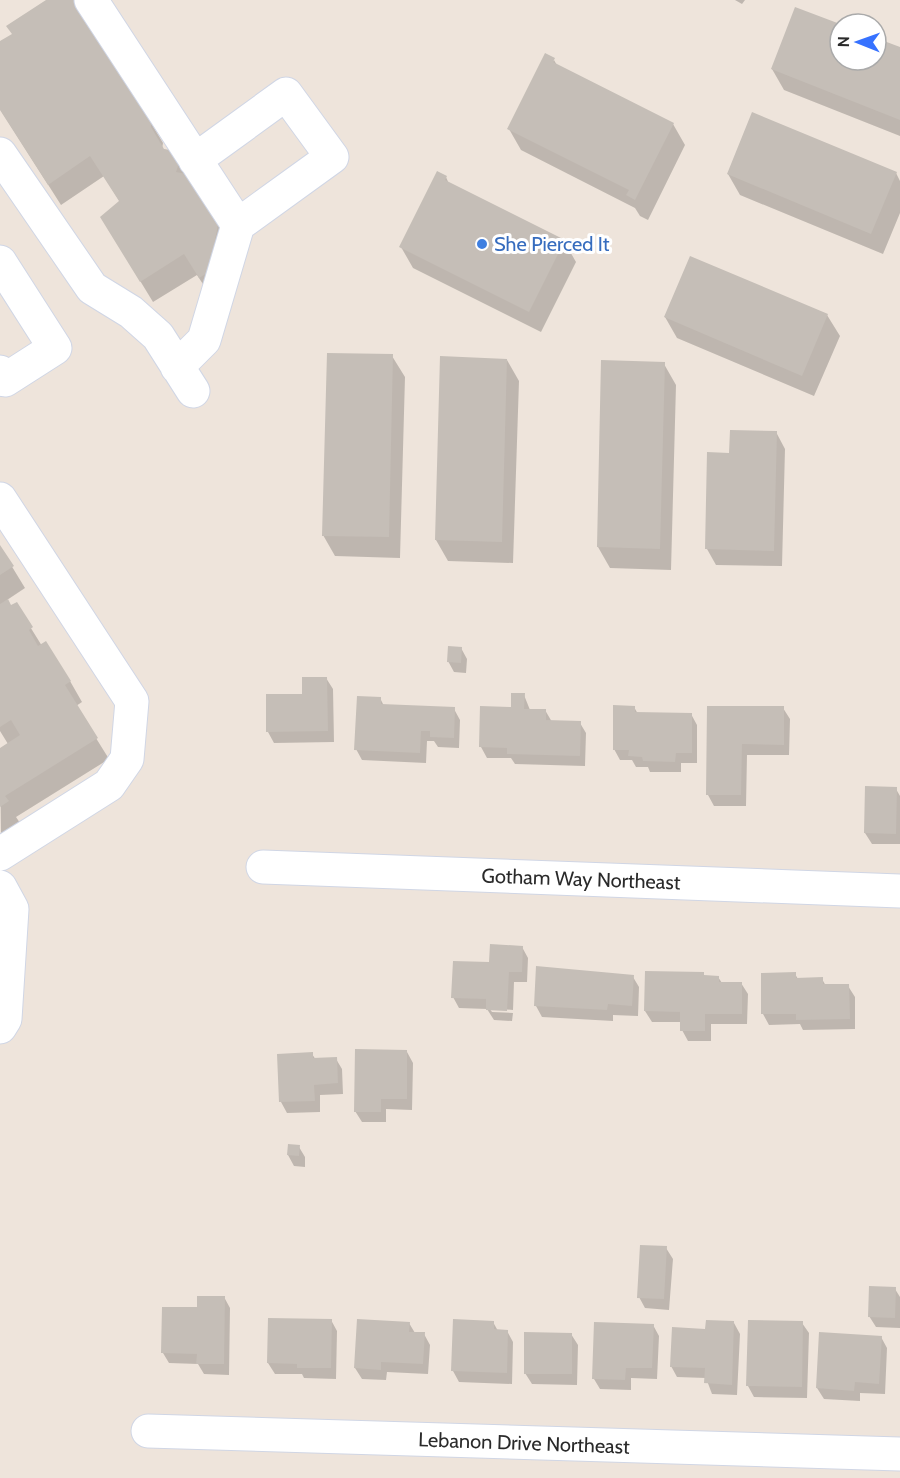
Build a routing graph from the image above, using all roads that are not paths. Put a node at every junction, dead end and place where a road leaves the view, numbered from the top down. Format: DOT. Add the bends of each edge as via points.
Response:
graph roads {
  1 [pos="91,0"];
  2 [pos="0,154"];
  3 [pos="195,160"];
  4 [pos="237,225"];
  5 [pos="0,262"];
  6 [pos="0,372"];
  7 [pos="0,499"];
  8 [pos="0,854"];
  9 [pos="263,867"];
  10 [pos="900,891"];
  11 [pos="6,898"];
  12 [pos="0,1027"];
  13 [pos="148,1431"];
  14 [pos="900,1454"];
  1 -- 3 [label="street"];
  2 -- 4 [label="street" via="92,288 131,312 158,336 185,379 204,340"];
  3 -- 4 [label="street"];
  3 -- 4 [label="street" via="286,94 332,156"];
  5 -- 6 [label="street" via="55,348 5,380"];
  7 -- 8 [label="street" via="132,701 127,759 109,785"];
  9 -- 10 [label="street, Gotham Way Northeast"];
  11 -- 12 [label="street" via="5,1019"];
  13 -- 14 [label="street, Lebanon Drive Northeast"];
}
